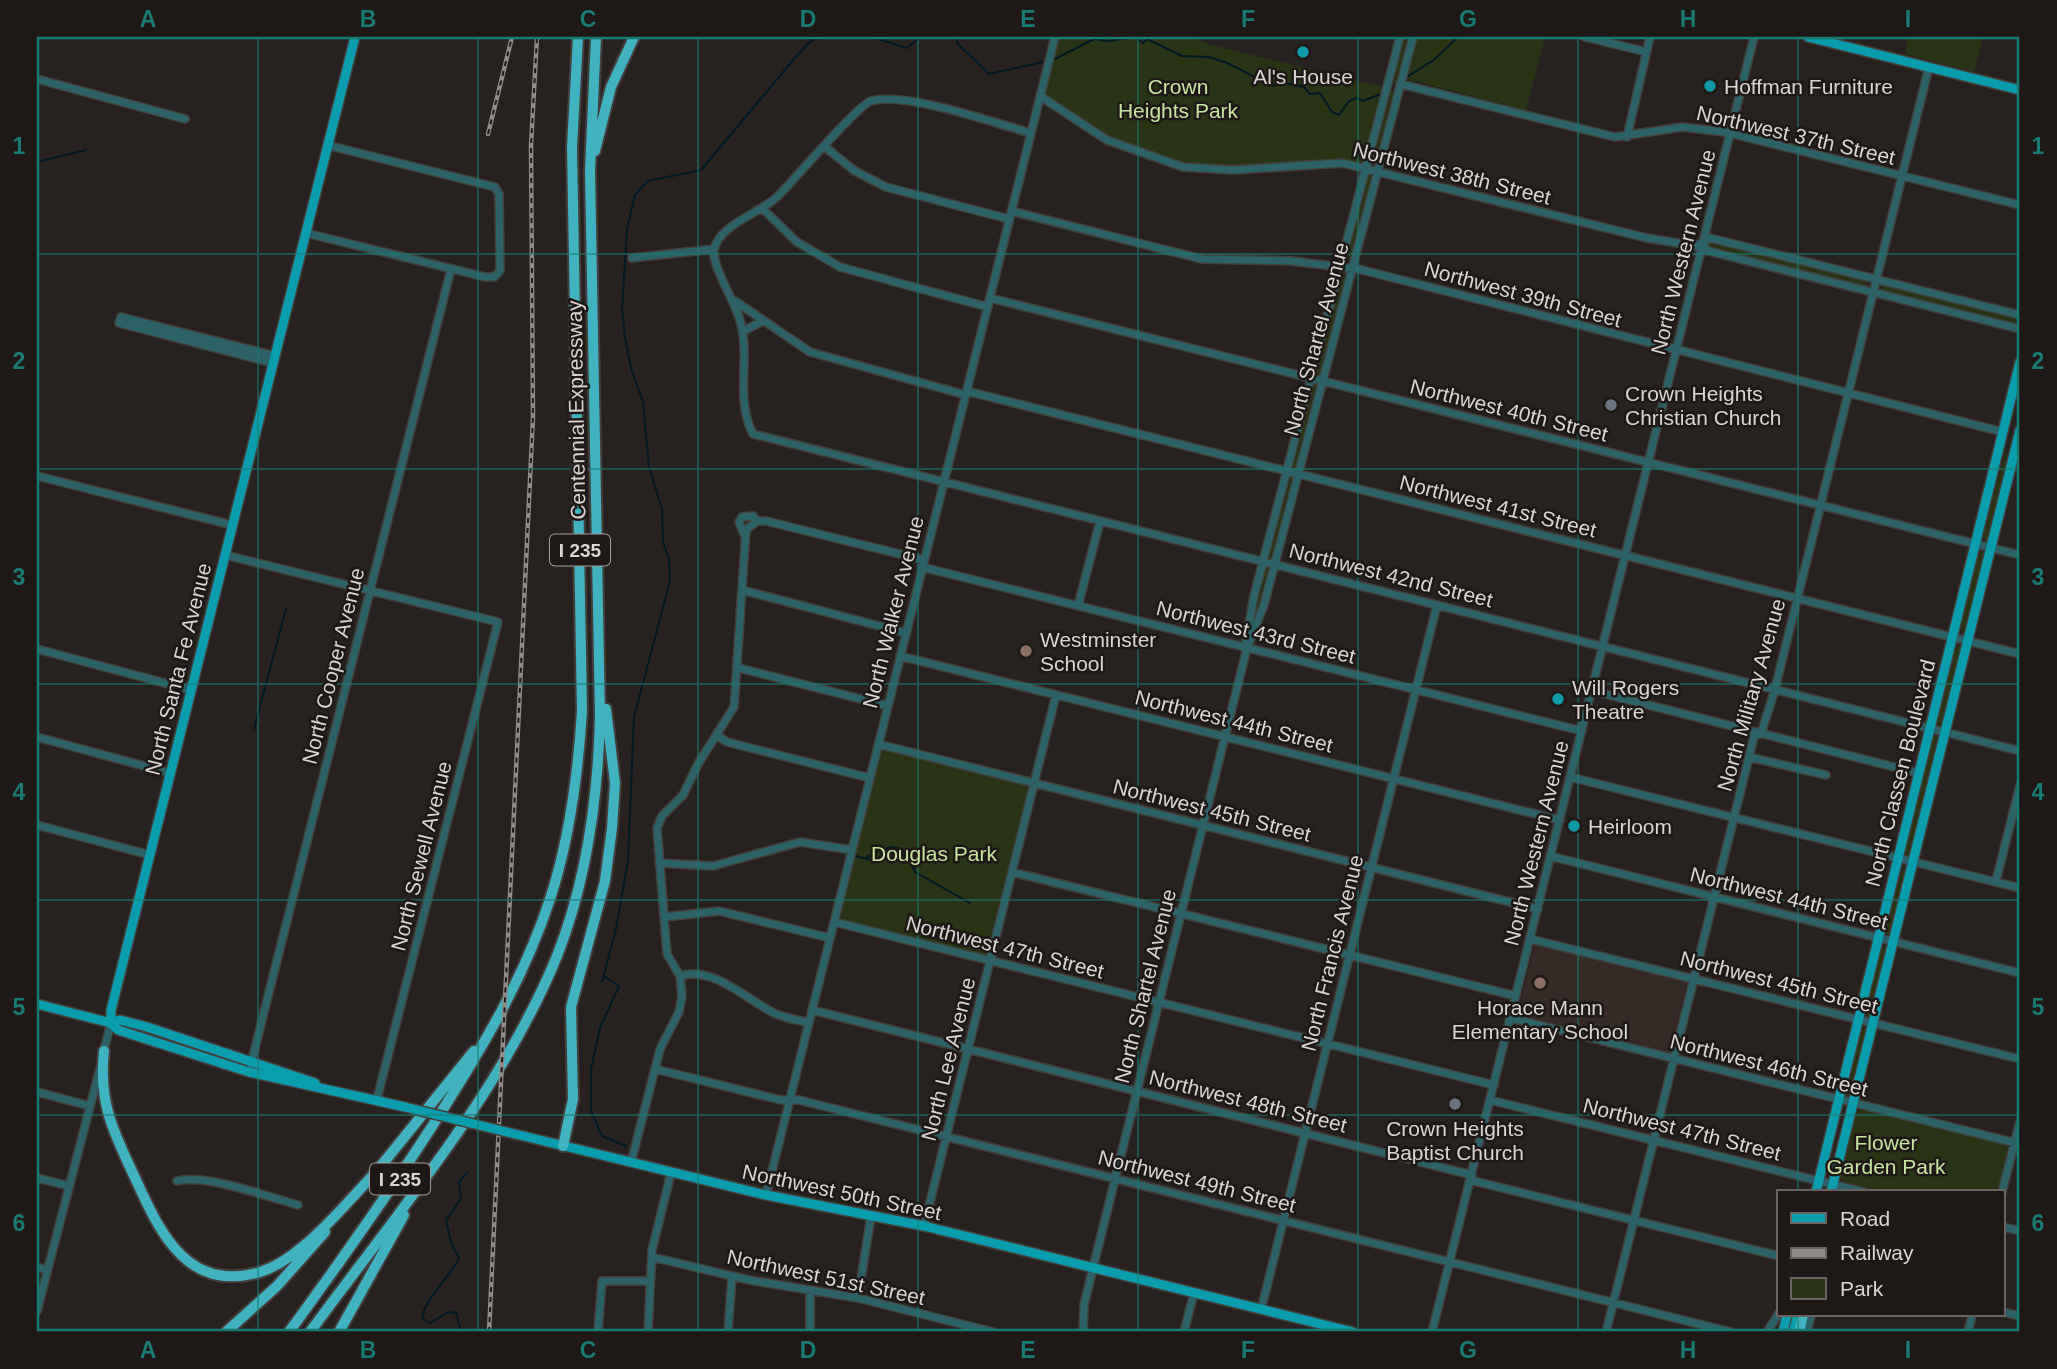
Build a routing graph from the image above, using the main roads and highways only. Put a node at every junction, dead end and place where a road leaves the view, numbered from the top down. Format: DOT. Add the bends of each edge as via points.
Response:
graph roads {
  1 [pos="355,37"];
  2 [pos="576,37"];
  3 [pos="596,37"];
  4 [pos="635,37"];
  5 [pos="1808,37"];
  6 [pos="2020,90"];
  7 [pos="590,171"];
  8 [pos="2020,362"];
  9 [pos="2003,432"];
  10 [pos="2019,436"];
  11 [pos="598,640"];
  12 [pos="37,1004"];
  13 [pos="498,1018"];
  14 [pos="111,1023"];
  15 [pos="104,1051"];
  16 [pos="557,1145"];
  17 [pos="380,1168"];
  18 [pos="426,1174"];
  19 [pos="1832,1189"];
  20 [pos="1817,1190"];
  21 [pos="226,1332"];
  22 [pos="289,1332"];
  23 [pos="310,1332"];
  24 [pos="339,1332"];
  25 [pos="1353,1332"];
  1 -- 14 [label="main road, North Santa Fe Avenue"];
  2 -- 13 [label="highway, Centennial Expressway / I 235" via="572,147 579,763 550,899"];
  3 -- 7 [label="highway, Centennial Expressway / I 235"];
  4 -- 7 [label="highway" via="608,96"];
  5 -- 6 [label="main road"];
  7 -- 11 [label="highway, Centennial Expressway / I 235"];
  8 -- 9 [label="main road, North Classen Boulevard"];
  9 -- 10 [label="main road, Northwest 39th Street"];
  9 -- 20 [label="main road, North Classen Boulevard"];
  10 -- 19 [label="main road, North Classen Boulevard"];
  11 -- 16 [label="highway" via="614,810 605,881 571,1007 573,1100"];
  11 -- 18 [label="highway, Centennial Expressway / I 235" via="596,790 573,908 556,957 511,1050"];
  12 -- 14 [label="main road, Northwest 50th Street"];
  13 -- 17 [label="highway"];
  13 -- 22 [label="highway, Centennial Expressway / I 235" via="399,1180"];
  14 -- 16 [label="main road, Northwest 50th Street, bridge" via="118,1030 250,1067"];
  15 -- 17 [label="highway" via="102,1091 113,1131 163,1236 178,1254 201,1268 238,1276 276,1266 304,1245"];
  16 -- 25 [label="main road, Northwest 50th Street" via="766,1195 924,1226"];
  17 -- 21 [label="highway" via="285,1278"];
  18 -- 23 [label="highway, Centennial Expressway / I 235"];
  18 -- 24 [label="highway"];
}
